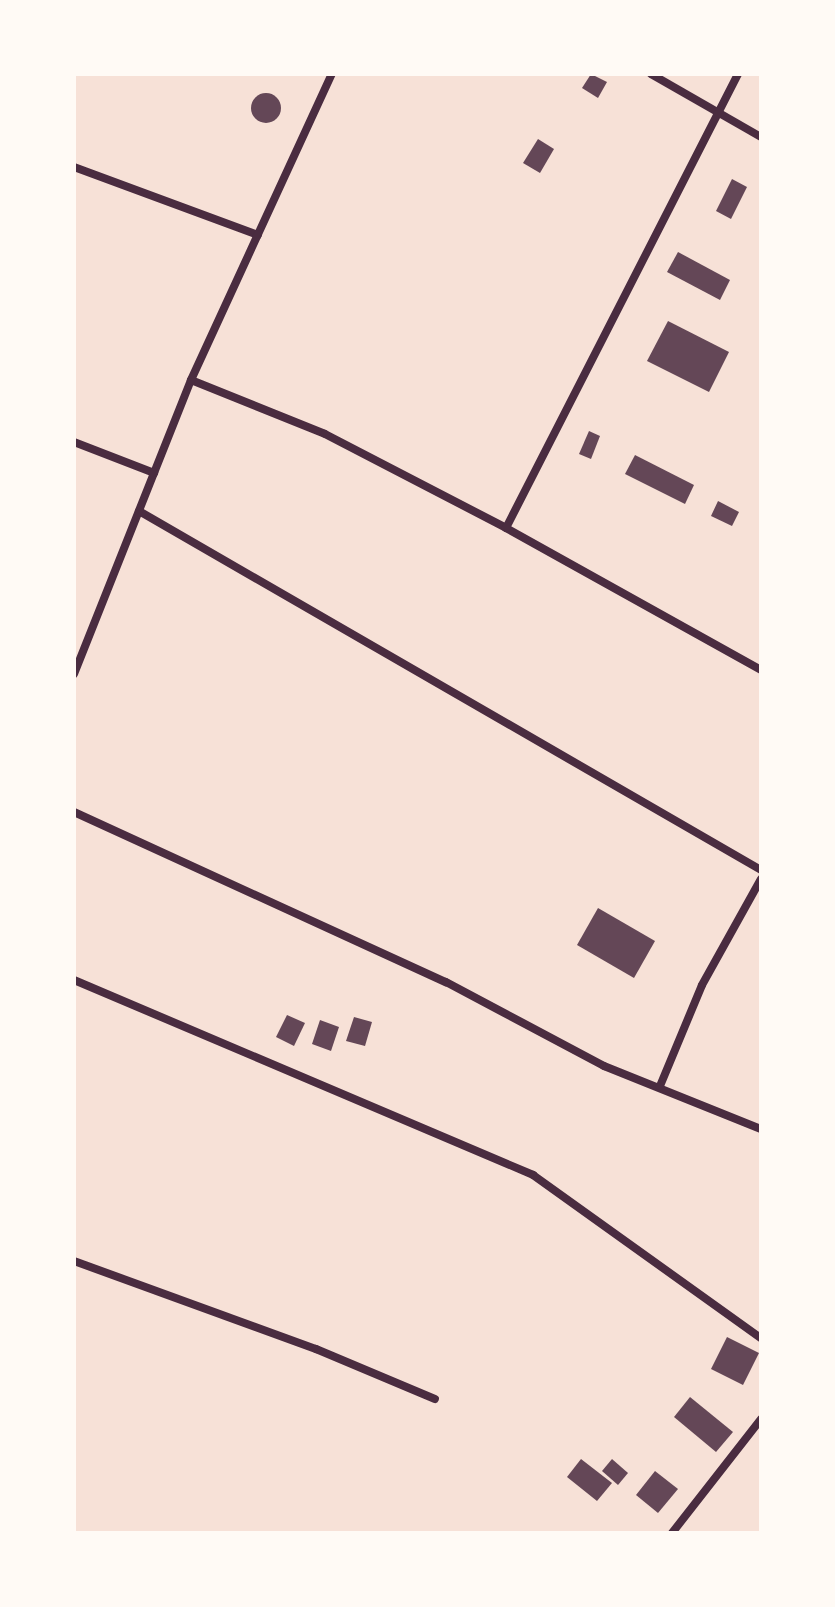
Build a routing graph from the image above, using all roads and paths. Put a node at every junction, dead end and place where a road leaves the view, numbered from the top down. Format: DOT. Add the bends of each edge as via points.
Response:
graph roads {
  1 [pos="332,74"];
  2 [pos="651,74"];
  3 [pos="738,74"];
  4 [pos="719,112"];
  5 [pos="761,137"];
  6 [pos="74,167"];
  7 [pos="258,235"];
  8 [pos="191,380"];
  9 [pos="74,442"];
  10 [pos="154,473"];
  11 [pos="139,511"];
  12 [pos="506,528"];
  13 [pos="761,670"];
  14 [pos="74,674"];
  15 [pos="74,812"];
  16 [pos="761,870"];
  17 [pos="761,879"];
  18 [pos="74,980"];
  19 [pos="660,1086"];
  20 [pos="761,1129"];
  21 [pos="74,1261"];
  22 [pos="761,1338"];
  23 [pos="435,1399"];
  24 [pos="761,1419"];
  25 [pos="672,1533"];
  1 -- 7 [label="street"];
  2 -- 4 [label="street"];
  3 -- 4 [label="street"];
  4 -- 5 [label="street"];
  4 -- 12 [label="street"];
  6 -- 7 [label="street"];
  7 -- 8 [label="street"];
  8 -- 10 [label="street"];
  8 -- 12 [label="street" via="325,434"];
  9 -- 10 [label="street"];
  10 -- 11 [label="street"];
  11 -- 14 [label="street"];
  11 -- 16 [label="street"];
  12 -- 13 [label="street"];
  15 -- 19 [label="street" via="446,982 604,1066"];
  17 -- 19 [label="street" via="702,985"];
  18 -- 22 [label="street" via="533,1175"];
  19 -- 20 [label="street"];
  21 -- 23 [label="street" via="316,1349"];
  24 -- 25 [label="street"];
}
